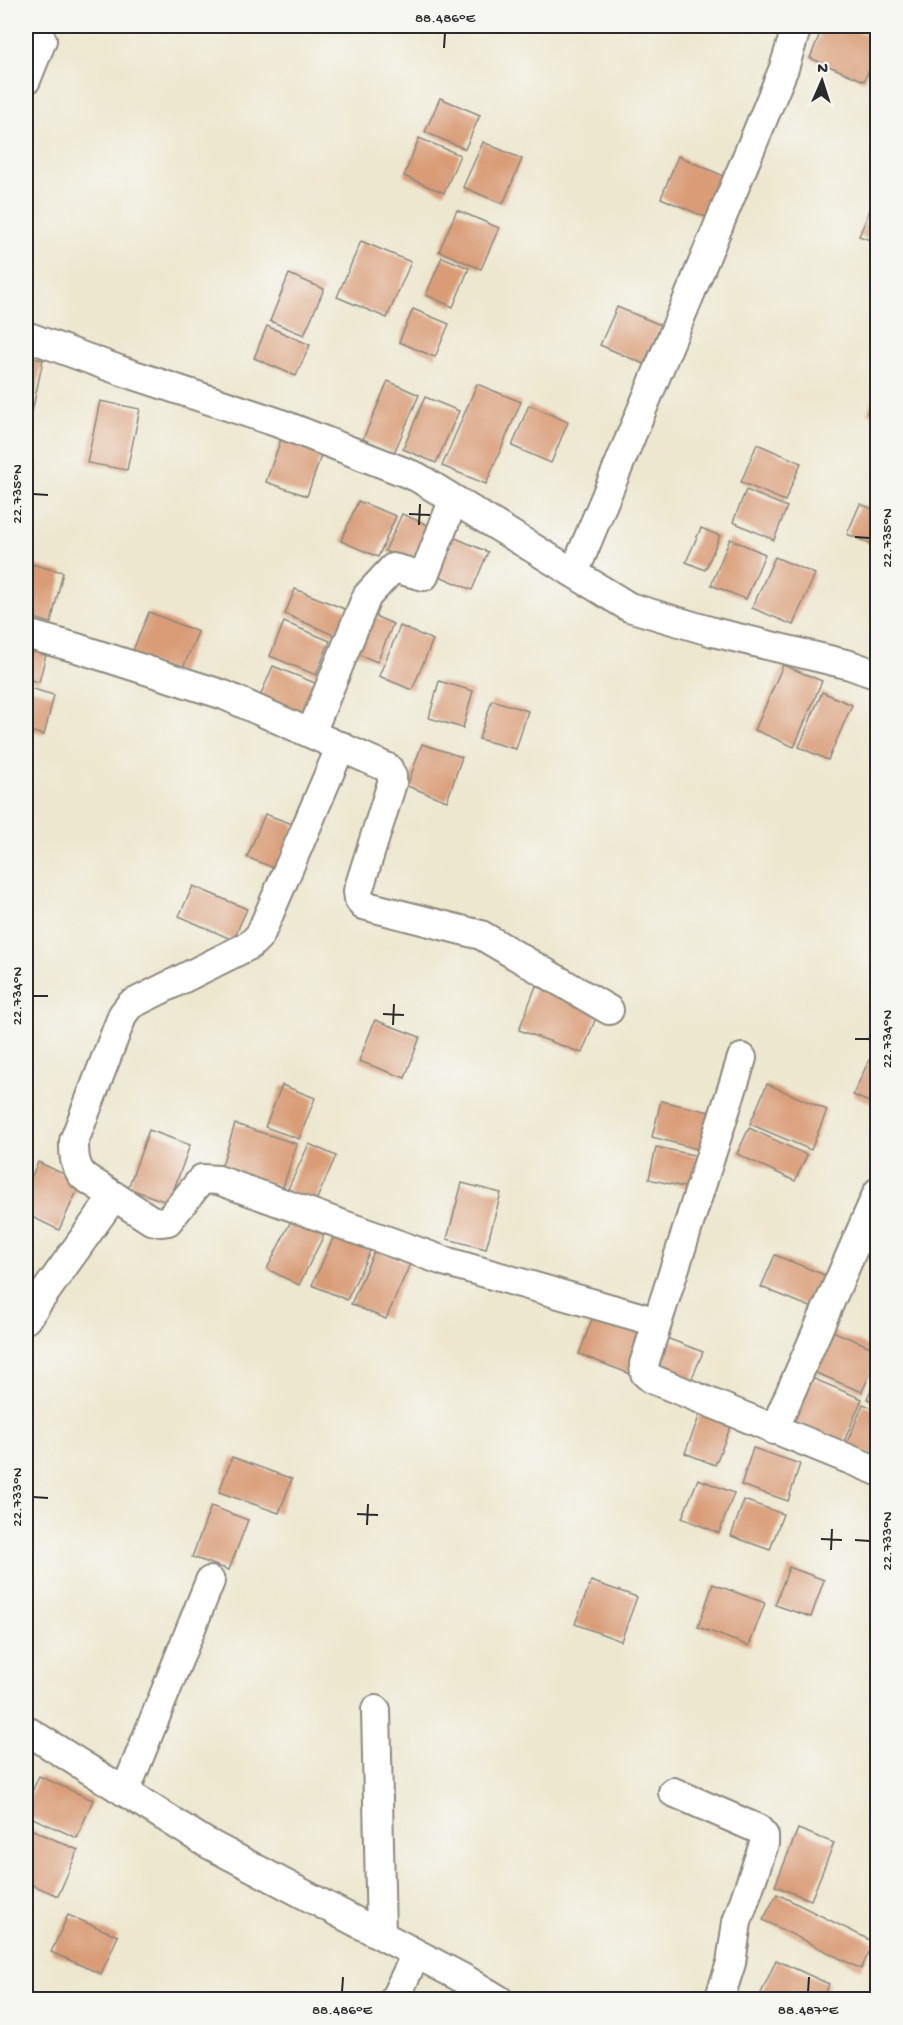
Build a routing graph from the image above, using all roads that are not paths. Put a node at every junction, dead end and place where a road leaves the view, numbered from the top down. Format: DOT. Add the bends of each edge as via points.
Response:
graph roads {
  1 [pos="797,26"];
  2 [pos="39,33"];
  3 [pos="26,80"];
  4 [pos="26,336"];
  5 [pos="453,501"];
  6 [pos="574,573"];
  7 [pos="26,634"];
  8 [pos="878,675"];
  9 [pos="312,733"];
  10 [pos="341,746"];
  11 [pos="609,1010"];
  12 [pos="742,1058"];
  13 [pos="878,1192"];
  14 [pos="114,1196"];
  15 [pos="26,1319"];
  16 [pos="657,1322"];
  17 [pos="774,1430"];
  18 [pos="878,1471"];
  19 [pos="210,1581"];
  20 [pos="376,1710"];
  21 [pos="26,1730"];
  22 [pos="125,1792"];
  23 [pos="673,1792"];
  24 [pos="381,1935"];
  25 [pos="416,1954"];
  26 [pos="394,2000"];
  27 [pos="499,2000"];
  28 [pos="719,2000"];
  1 -- 6 [label="street" via="780,79"];
  2 -- 3 [label="street"];
  4 -- 5 [label="street" via="276,422 417,477"];
  5 -- 6 [label="street"];
  5 -- 9 [label="street" via="424,576 393,568 367,596"];
  6 -- 8 [label="street" via="629,607"];
  7 -- 9 [label="street" via="224,695"];
  9 -- 10 [label="street"];
  10 -- 11 [label="street" via="388,768 392,776 358,891 363,904 482,935"];
  10 -- 14 [label="street" via="260,935 250,945 130,1005 119,1023 74,1141 77,1168"];
  12 -- 16 [label="street"];
  13 -- 17 [label="street"];
  14 -- 15 [label="street"];
  14 -- 16 [label="street" via="151,1220 168,1221 202,1179 218,1180 420,1253"];
  16 -- 17 [label="street" via="644,1364 645,1373"];
  17 -- 18 [label="street"];
  19 -- 22 [label="street"];
  20 -- 24 [label="street"];
  21 -- 22 [label="street"];
  22 -- 24 [label="street" via="205,1842"];
  23 -- 28 [label="street" via="758,1829 764,1836 736,1922 731,1963"];
  24 -- 25 [label="street"];
  25 -- 26 [label="street"];
  25 -- 27 [label="street"];
}
